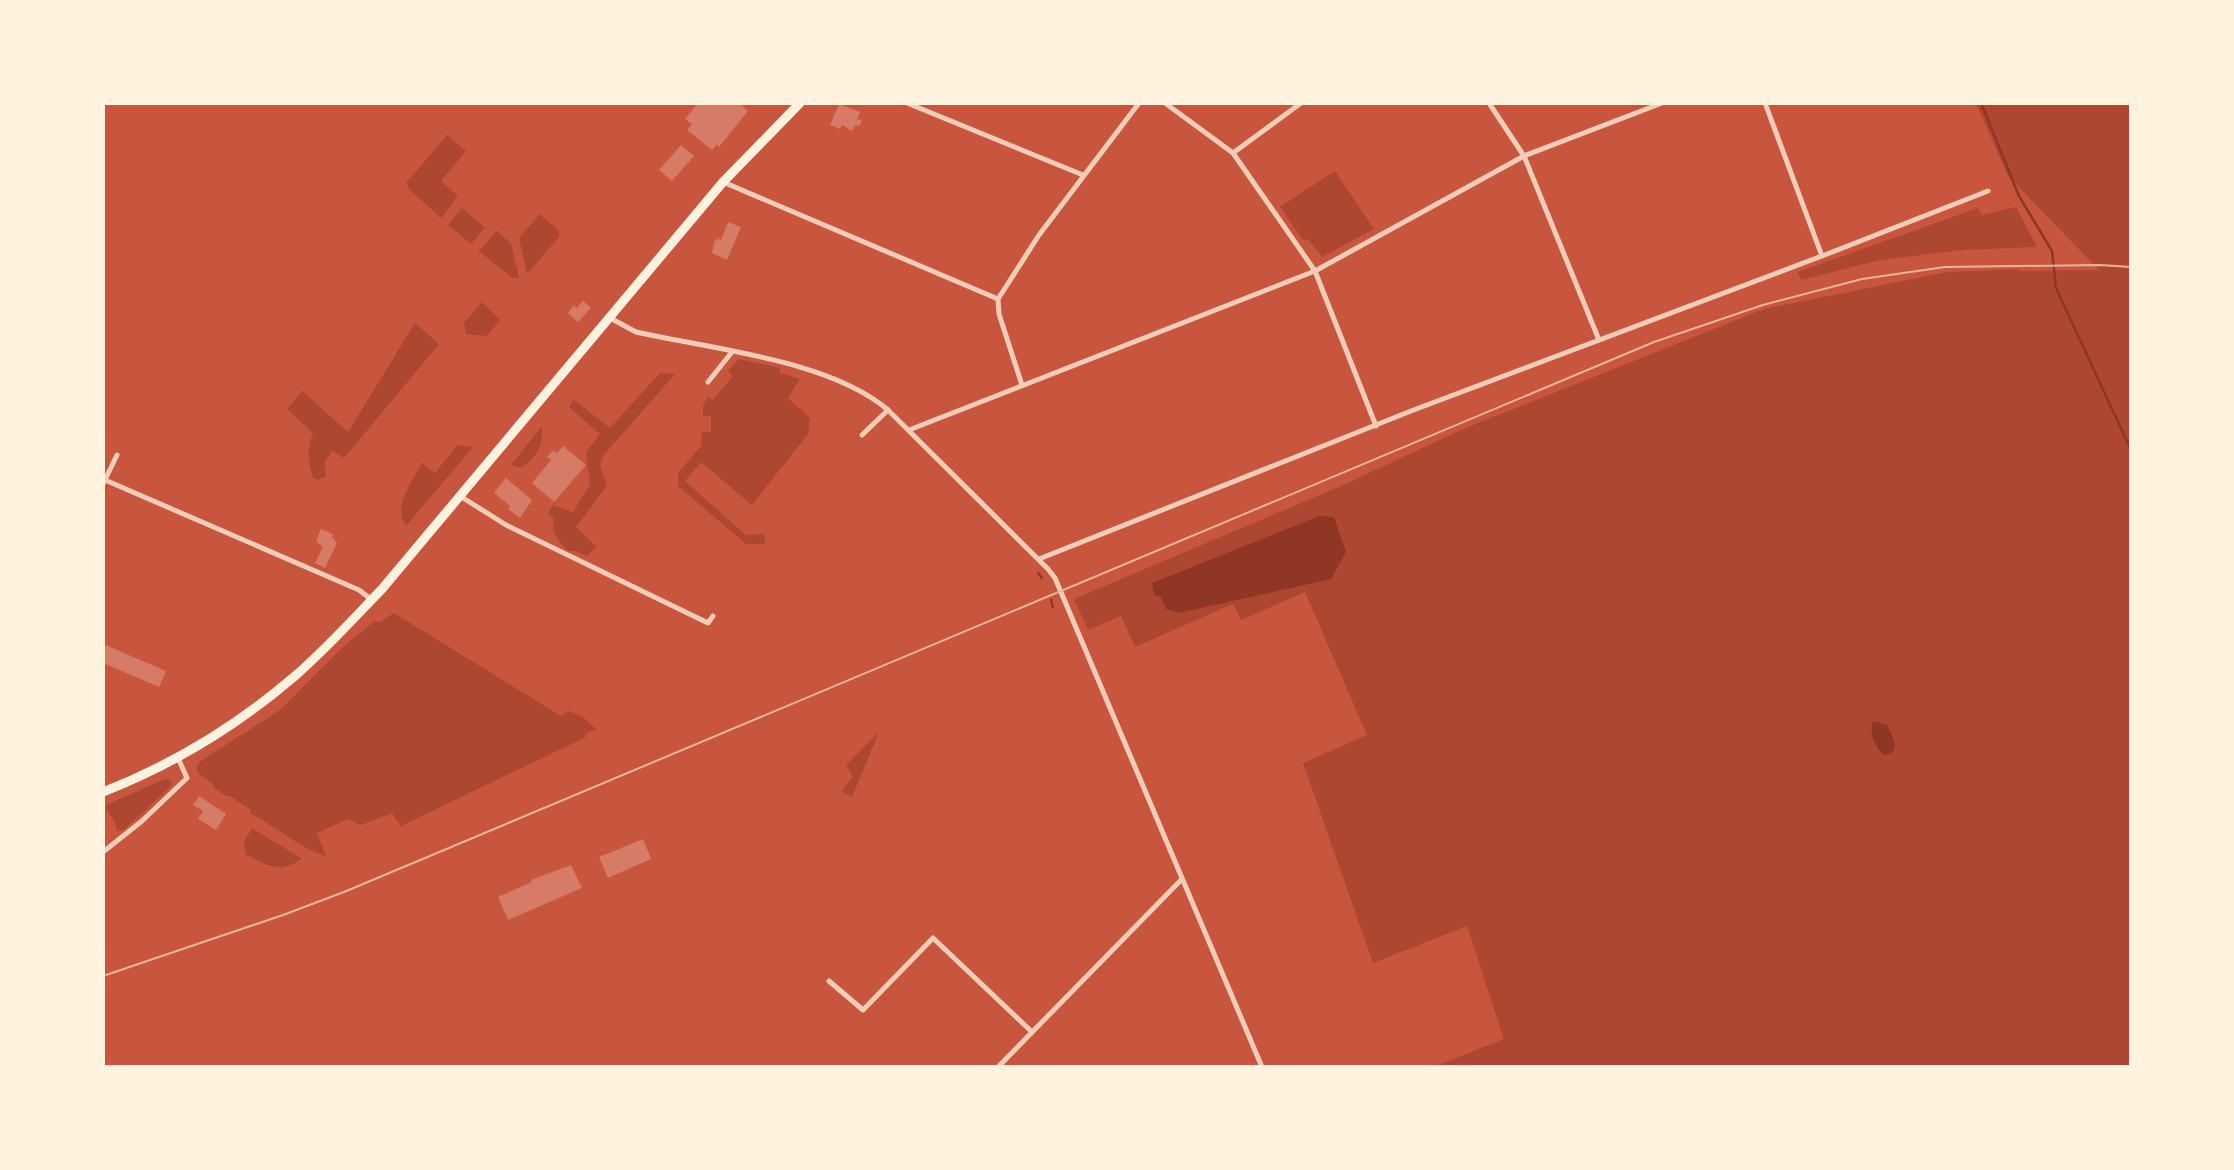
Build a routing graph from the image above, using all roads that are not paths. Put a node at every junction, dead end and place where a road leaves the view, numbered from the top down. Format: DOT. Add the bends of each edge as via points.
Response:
graph roads {
  1 [pos="800,103"];
  2 [pos="908,103"];
  3 [pos="1139,103"];
  4 [pos="1165,103"];
  5 [pos="1301,103"];
  6 [pos="1489,103"];
  7 [pos="1662,103"];
  8 [pos="1765,103"];
  9 [pos="1233,153"];
  10 [pos="1524,156"];
  11 [pos="1083,175"];
  12 [pos="723,182"];
  13 [pos="1988,191"];
  14 [pos="1822,256"];
  15 [pos="1315,271"];
  16 [pos="998,299"];
  17 [pos="610,318"];
  18 [pos="1599,340"];
  19 [pos="732,352"];
  20 [pos="708,382"];
  21 [pos="1022,385"];
  22 [pos="888,410"];
  23 [pos="1376,426"];
  24 [pos="909,430"];
  25 [pos="862,435"];
  26 [pos="117,455"];
  27 [pos="104,482"];
  28 [pos="460,496"];
  29 [pos="596,557"];
  30 [pos="1039,559"];
  31 [pos="590,564"];
  32 [pos="372,600"];
  33 [pos="713,616"];
  34 [pos="178,758"];
  35 [pos="103,792"];
  36 [pos="103,852"];
  37 [pos="1182,879"];
  38 [pos="829,981"];
  39 [pos="1032,1032"];
  40 [pos="998,1067"];
  41 [pos="1262,1067"];
  1 -- 12 [label="main road"];
  2 -- 11 [label="street"];
  3 -- 11 [label="street"];
  4 -- 9 [label="street"];
  5 -- 9 [label="street"];
  6 -- 10 [label="street"];
  7 -- 10 [label="street"];
  8 -- 14 [label="street"];
  9 -- 15 [label="street"];
  10 -- 15 [label="street"];
  10 -- 18 [label="street"];
  11 -- 16 [label="street"];
  12 -- 16 [label="street"];
  12 -- 17 [label="main road"];
  13 -- 14 [label="street"];
  14 -- 18 [label="street"];
  15 -- 21 [label="street"];
  15 -- 23 [label="street"];
  16 -- 21 [label="street"];
  17 -- 19 [label="street" via="636,332"];
  17 -- 28 [label="main road"];
  18 -- 23 [label="street"];
  19 -- 20 [label="street"];
  19 -- 22 [label="street" via="822,373"];
  21 -- 24 [label="street"];
  22 -- 24 [label="street"];
  22 -- 25 [label="street"];
  23 -- 30 [label="street"];
  24 -- 30 [label="street"];
  26 -- 27 [label="street"];
  27 -- 32 [label="street" via="359,590"];
  28 -- 31 [label="street" via="506,525"];
  28 -- 32 [label="main road"];
  29 -- 31 [label="street"];
  30 -- 37 [label="street" via="1055,578"];
  31 -- 33 [label="street" via="708,623"];
  32 -- 34 [label="main road" via="296,675"];
  34 -- 35 [label="main road"];
  34 -- 36 [label="street" via="187,778"];
  37 -- 39 [label="street"];
  37 -- 41 [label="street"];
  38 -- 39 [label="street" via="863,1010 933,938"];
  39 -- 40 [label="street"];
}
